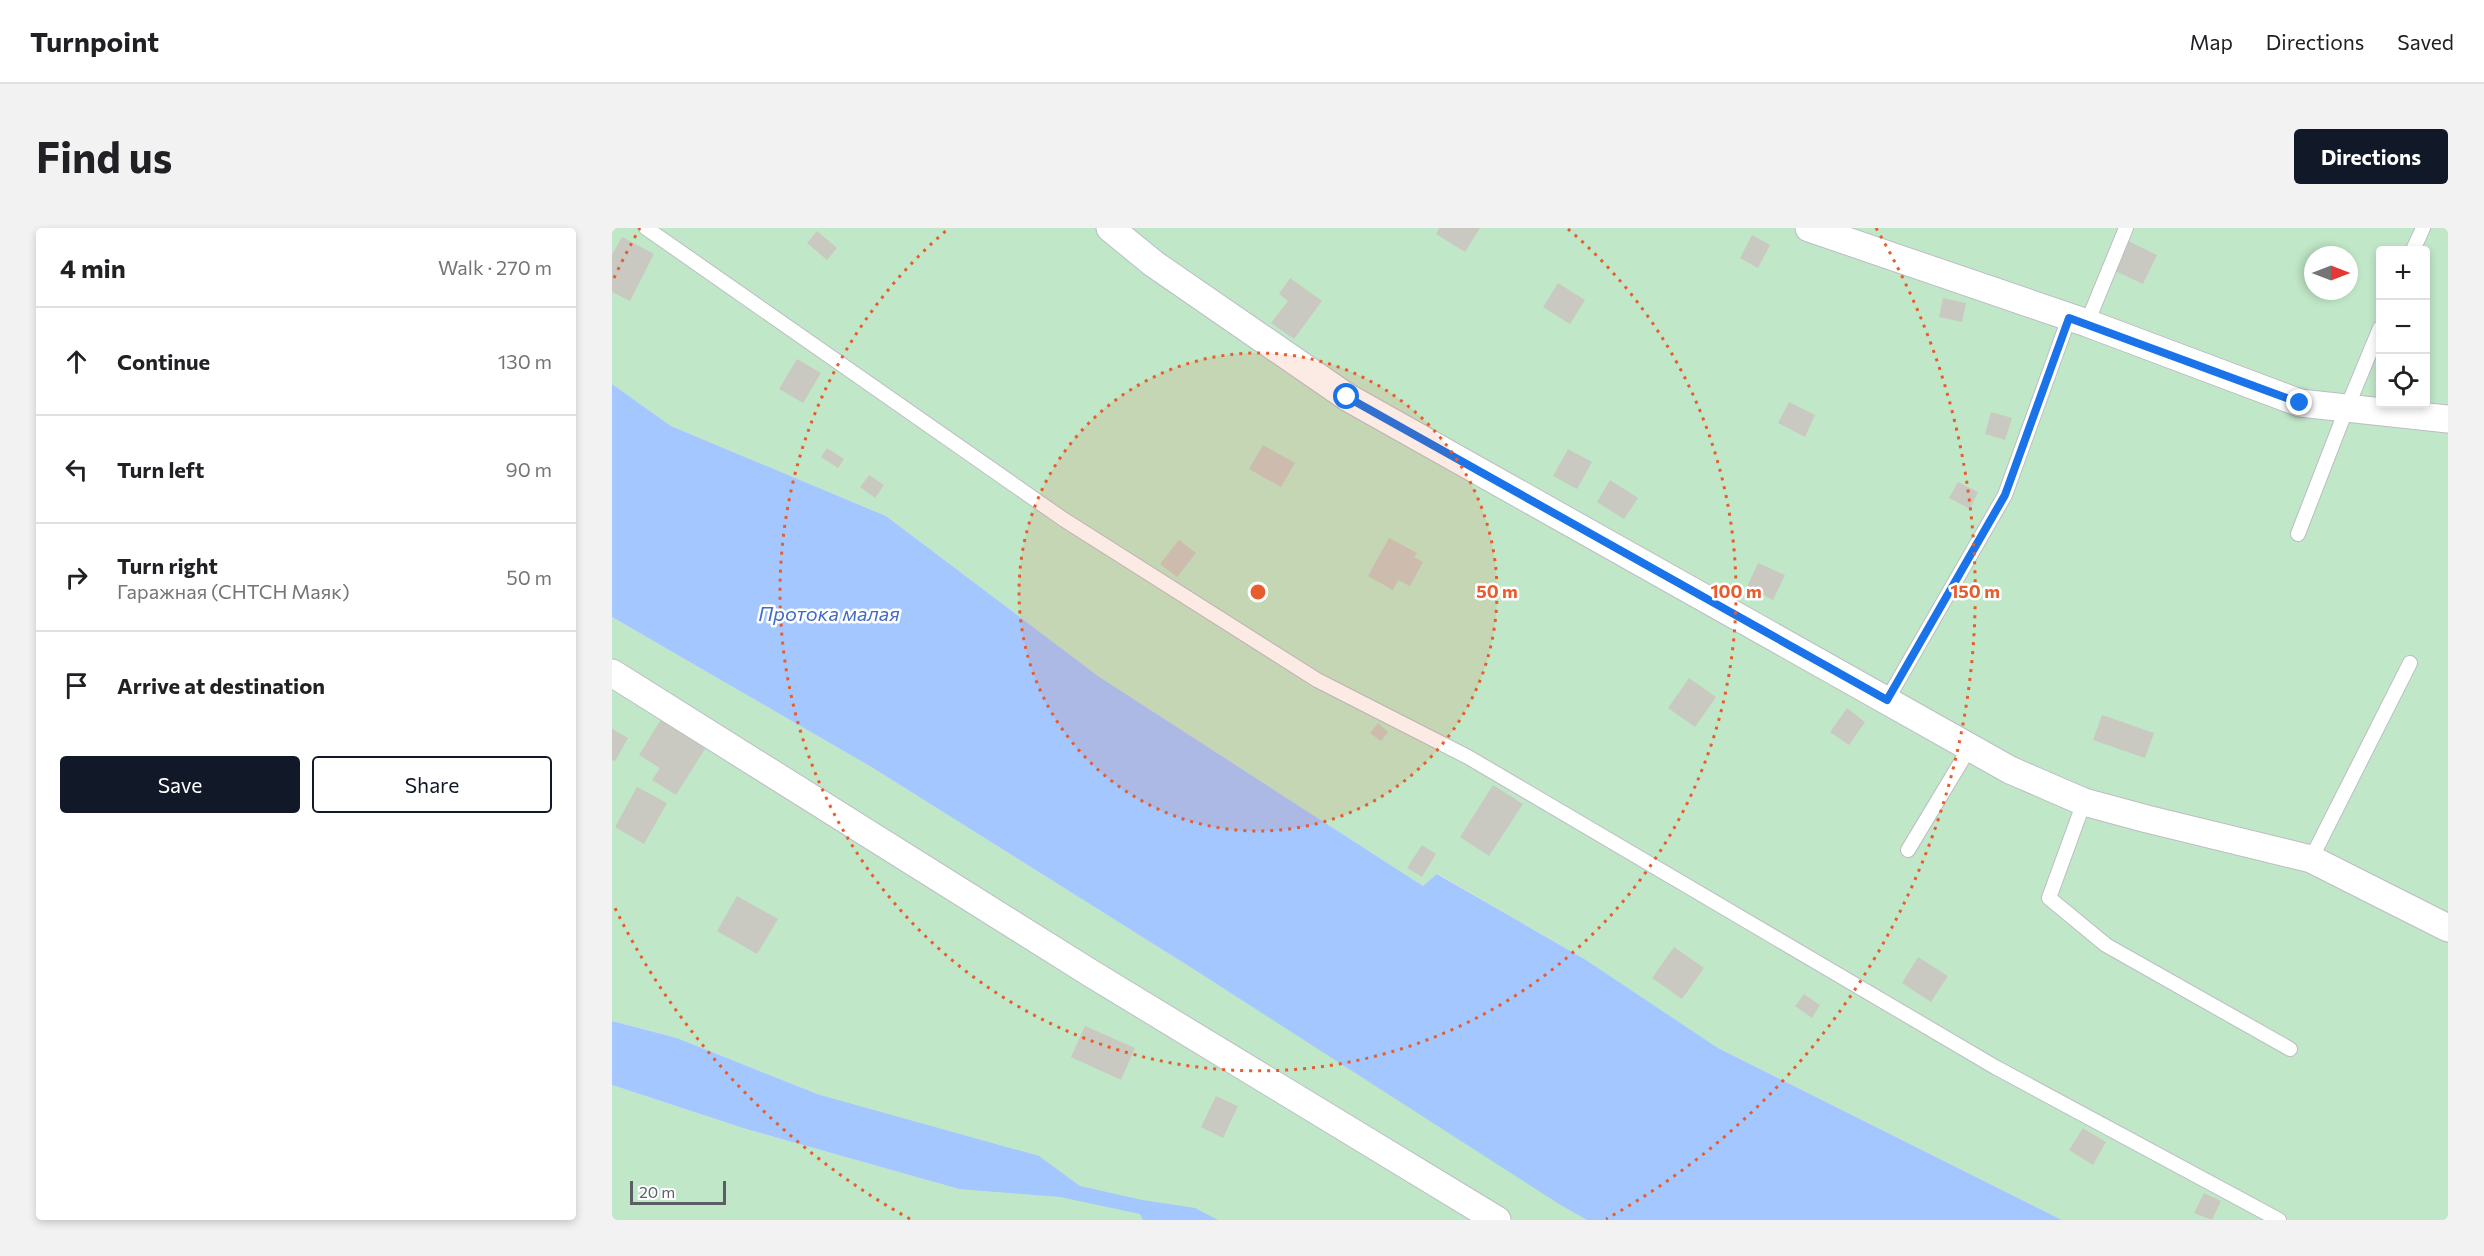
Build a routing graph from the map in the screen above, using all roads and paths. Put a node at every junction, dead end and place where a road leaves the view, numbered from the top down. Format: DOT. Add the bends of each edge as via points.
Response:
graph roads {
  1 [pos="646,228"];
  2 [pos="1110,228"];
  3 [pos="1809,228"];
  4 [pos="2126,228"];
  5 [pos="2423,228"];
  6 [pos="2415,246"];
  7 [pos="2078,321"];
  8 [pos="2376,338"];
  9 [pos="2346,410"];
  10 [pos="2448,419"];
  11 [pos="2298,534"];
  12 [pos="2410,663"];
  13 [pos="612,673"];
  14 [pos="1887,700"];
  15 [pos="1970,747"];
  16 [pos="2084,802"];
  17 [pos="1908,850"];
  18 [pos="2311,859"];
  19 [pos="2448,928"];
  20 [pos="2290,1049"];
  21 [pos="1497,1220"];
  22 [pos="2279,1220"];
  1 -- 22 [label="lane" via="1063,519 1317,680 1468,757 1995,1067"];
  2 -- 14 [label="street" via="1154,264 1347,397"];
  3 -- 7 [label="street"];
  4 -- 7 [label="lane"];
  5 -- 6 [label="lane"];
  7 -- 9 [label="street" via="2300,403"];
  7 -- 14 [label="lane" via="2005,495"];
  8 -- 9 [label="lane"];
  9 -- 10 [label="street"];
  9 -- 11 [label="lane"];
  12 -- 18 [label="lane"];
  13 -- 21 [label="street" via="1092,974"];
  14 -- 15 [label="street"];
  15 -- 16 [label="street" via="2010,770"];
  15 -- 17 [label="lane"];
  16 -- 18 [label="street"];
  16 -- 20 [label="lane" via="2049,898 2106,945"];
  18 -- 19 [label="street"];
}
